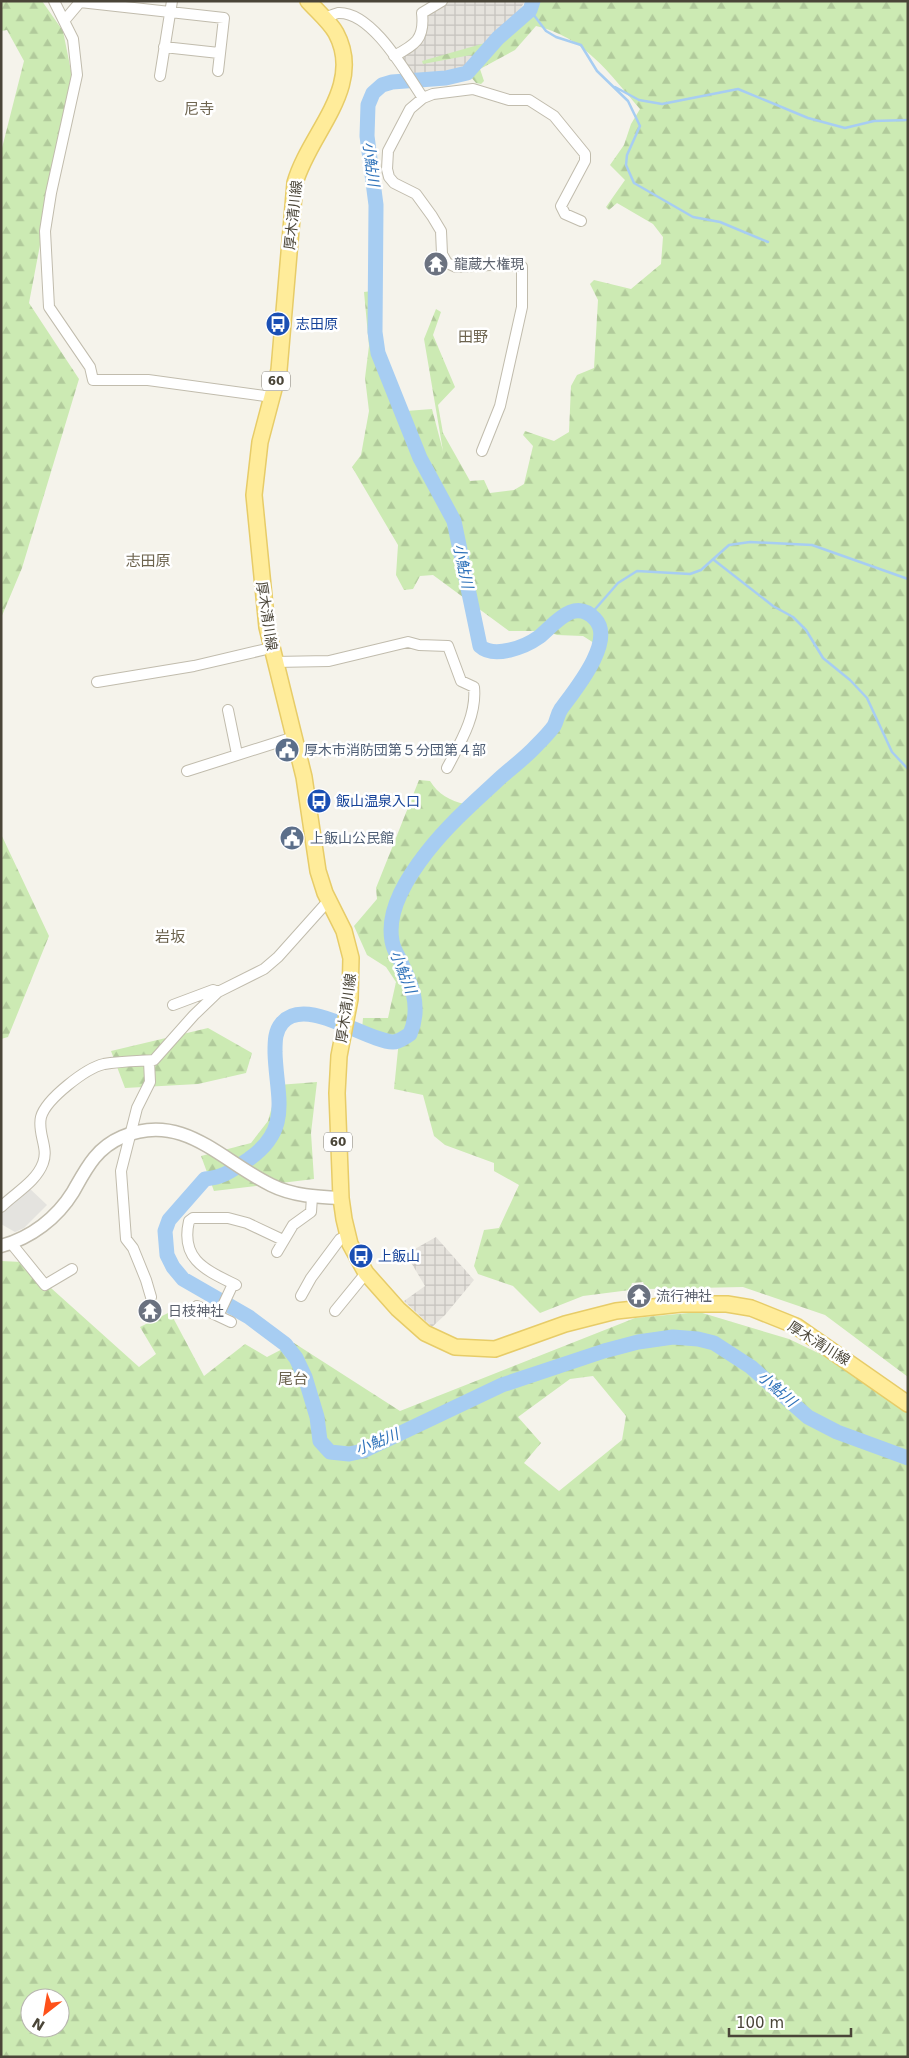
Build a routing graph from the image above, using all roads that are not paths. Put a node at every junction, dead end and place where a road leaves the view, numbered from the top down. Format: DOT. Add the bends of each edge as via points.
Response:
graph roads {
  1 [pos="54,1"];
  2 [pos="308,1"];
  3 [pos="442,1"];
  4 [pos="171,6"];
  5 [pos="324,18"];
  6 [pos="64,20"];
  7 [pos="164,47"];
  8 [pos="219,54"];
  9 [pos="394,57"];
  10 [pos="218,72"];
  11 [pos="160,76"];
  12 [pos="421,95"];
  13 [pos="582,221"];
  14 [pos="272,397"];
  15 [pos="482,451"];
  16 [pos="273,655"];
  17 [pos="97,682"];
  18 [pos="228,710"];
  19 [pos="294,737"];
  20 [pos="237,754"];
  21 [pos="447,768"];
  22 [pos="187,771"];
  23 [pos="329,900"];
  24 [pos="218,992"];
  25 [pos="173,1005"];
  26 [pos="149,1060"];
  27 [pos="131,1134"];
  28 [pos="312,1197"];
  29 [pos="341,1198"];
  30 [pos="1,1207"];
  31 [pos="283,1240"];
  32 [pos="348,1240"];
  33 [pos="6,1244"];
  34 [pos="277,1252"];
  35 [pos="72,1269"];
  36 [pos="366,1273"];
  37 [pos="301,1296"];
  38 [pos="150,1297"];
  39 [pos="197,1306"];
  40 [pos="336,1311"];
  41 [pos="218,1315"];
  42 [pos="231,1322"];
  43 [pos="908,1404"];
  1 -- 6 [label="street"];
  2 -- 5 [label="main road, 厚木清川線 / 60"];
  3 -- 9 [label="street" via="422,14 424,27 418,40"];
  4 -- 6 [label="street" via="80,2"];
  4 -- 7 [label="street"];
  4 -- 8 [label="street" via="224,18"];
  5 -- 9 [label="street" via="338,13 359,18 369,24"];
  5 -- 14 [label="main road, 厚木清川線 / 60" via="336,32 342,46 346,74 295,182 279,370"];
  6 -- 14 [label="street" via="73,39 76,76 45,231 49,308 90,367 93,380 148,380"];
  7 -- 8 [label="street"];
  7 -- 11 [label="street"];
  8 -- 10 [label="street"];
  9 -- 12 [label="street"];
  12 -- 13 [label="street" via="473,89 510,100 529,100 554,116 585,154 585,161 561,206 565,214"];
  12 -- 15 [label="street" via="388,151 389,177 416,194 432,216 441,231 442,254 447,263 456,267 507,264 522,268 522,307 500,406"];
  14 -- 16 [label="main road, 厚木清川線 / 60" via="260,442 254,495 263,601"];
  16 -- 17 [label="street"];
  16 -- 19 [label="main road, 厚木清川線 / 60"];
  16 -- 21 [label="street" via="329,661 408,642 448,646 461,681 474,686 474,697 473,713"];
  18 -- 20 [label="street"];
  19 -- 20 [label="street"];
  19 -- 23 [label="main road, 厚木清川線 / 60" via="304,777 317,863"];
  20 -- 22 [label="street"];
  23 -- 24 [label="street" via="270,965"];
  23 -- 29 [label="main road, 厚木清川線 / 60" via="344,931 351,958 337,1088"];
  24 -- 25 [label="street" via="205,992"];
  24 -- 26 [label="street" via="154,1060"];
  26 -- 27 [label="street" via="150,1082 137,1108"];
  26 -- 30 [label="street" via="100,1065 66,1087 49,1103 39,1128 44,1150 42,1165 37,1174"];
  27 -- 28 [label="street" via="144,1130 169,1130 194,1138 280,1190"];
  27 -- 33 [label="street" via="98,1152 52,1218 32,1233"];
  27 -- 38 [label="street" via="121,1171 126,1239 133,1248"];
  28 -- 29 [label="street"];
  28 -- 31 [label="street" via="315,1210 293,1225"];
  29 -- 32 [label="main road, 厚木清川線 / 60"];
  31 -- 34 [label="street"];
  31 -- 41 [label="street" via="228,1218 192,1218 189,1221 186,1232 188,1249 194,1259 203,1268 234,1285"];
  32 -- 36 [label="main road, 60"];
  32 -- 37 [label="street" via="340,1239"];
  33 -- 35 [label="street" via="46,1286"];
  36 -- 40 [label="street"];
  36 -- 43 [label="main road, 厚木清川線 / 60" via="418,1327 445,1344 465,1349 495,1349 565,1324 616,1311 703,1303 752,1308 808,1332"];
  39 -- 41 [label="street"];
  41 -- 42 [label="street"];
}
